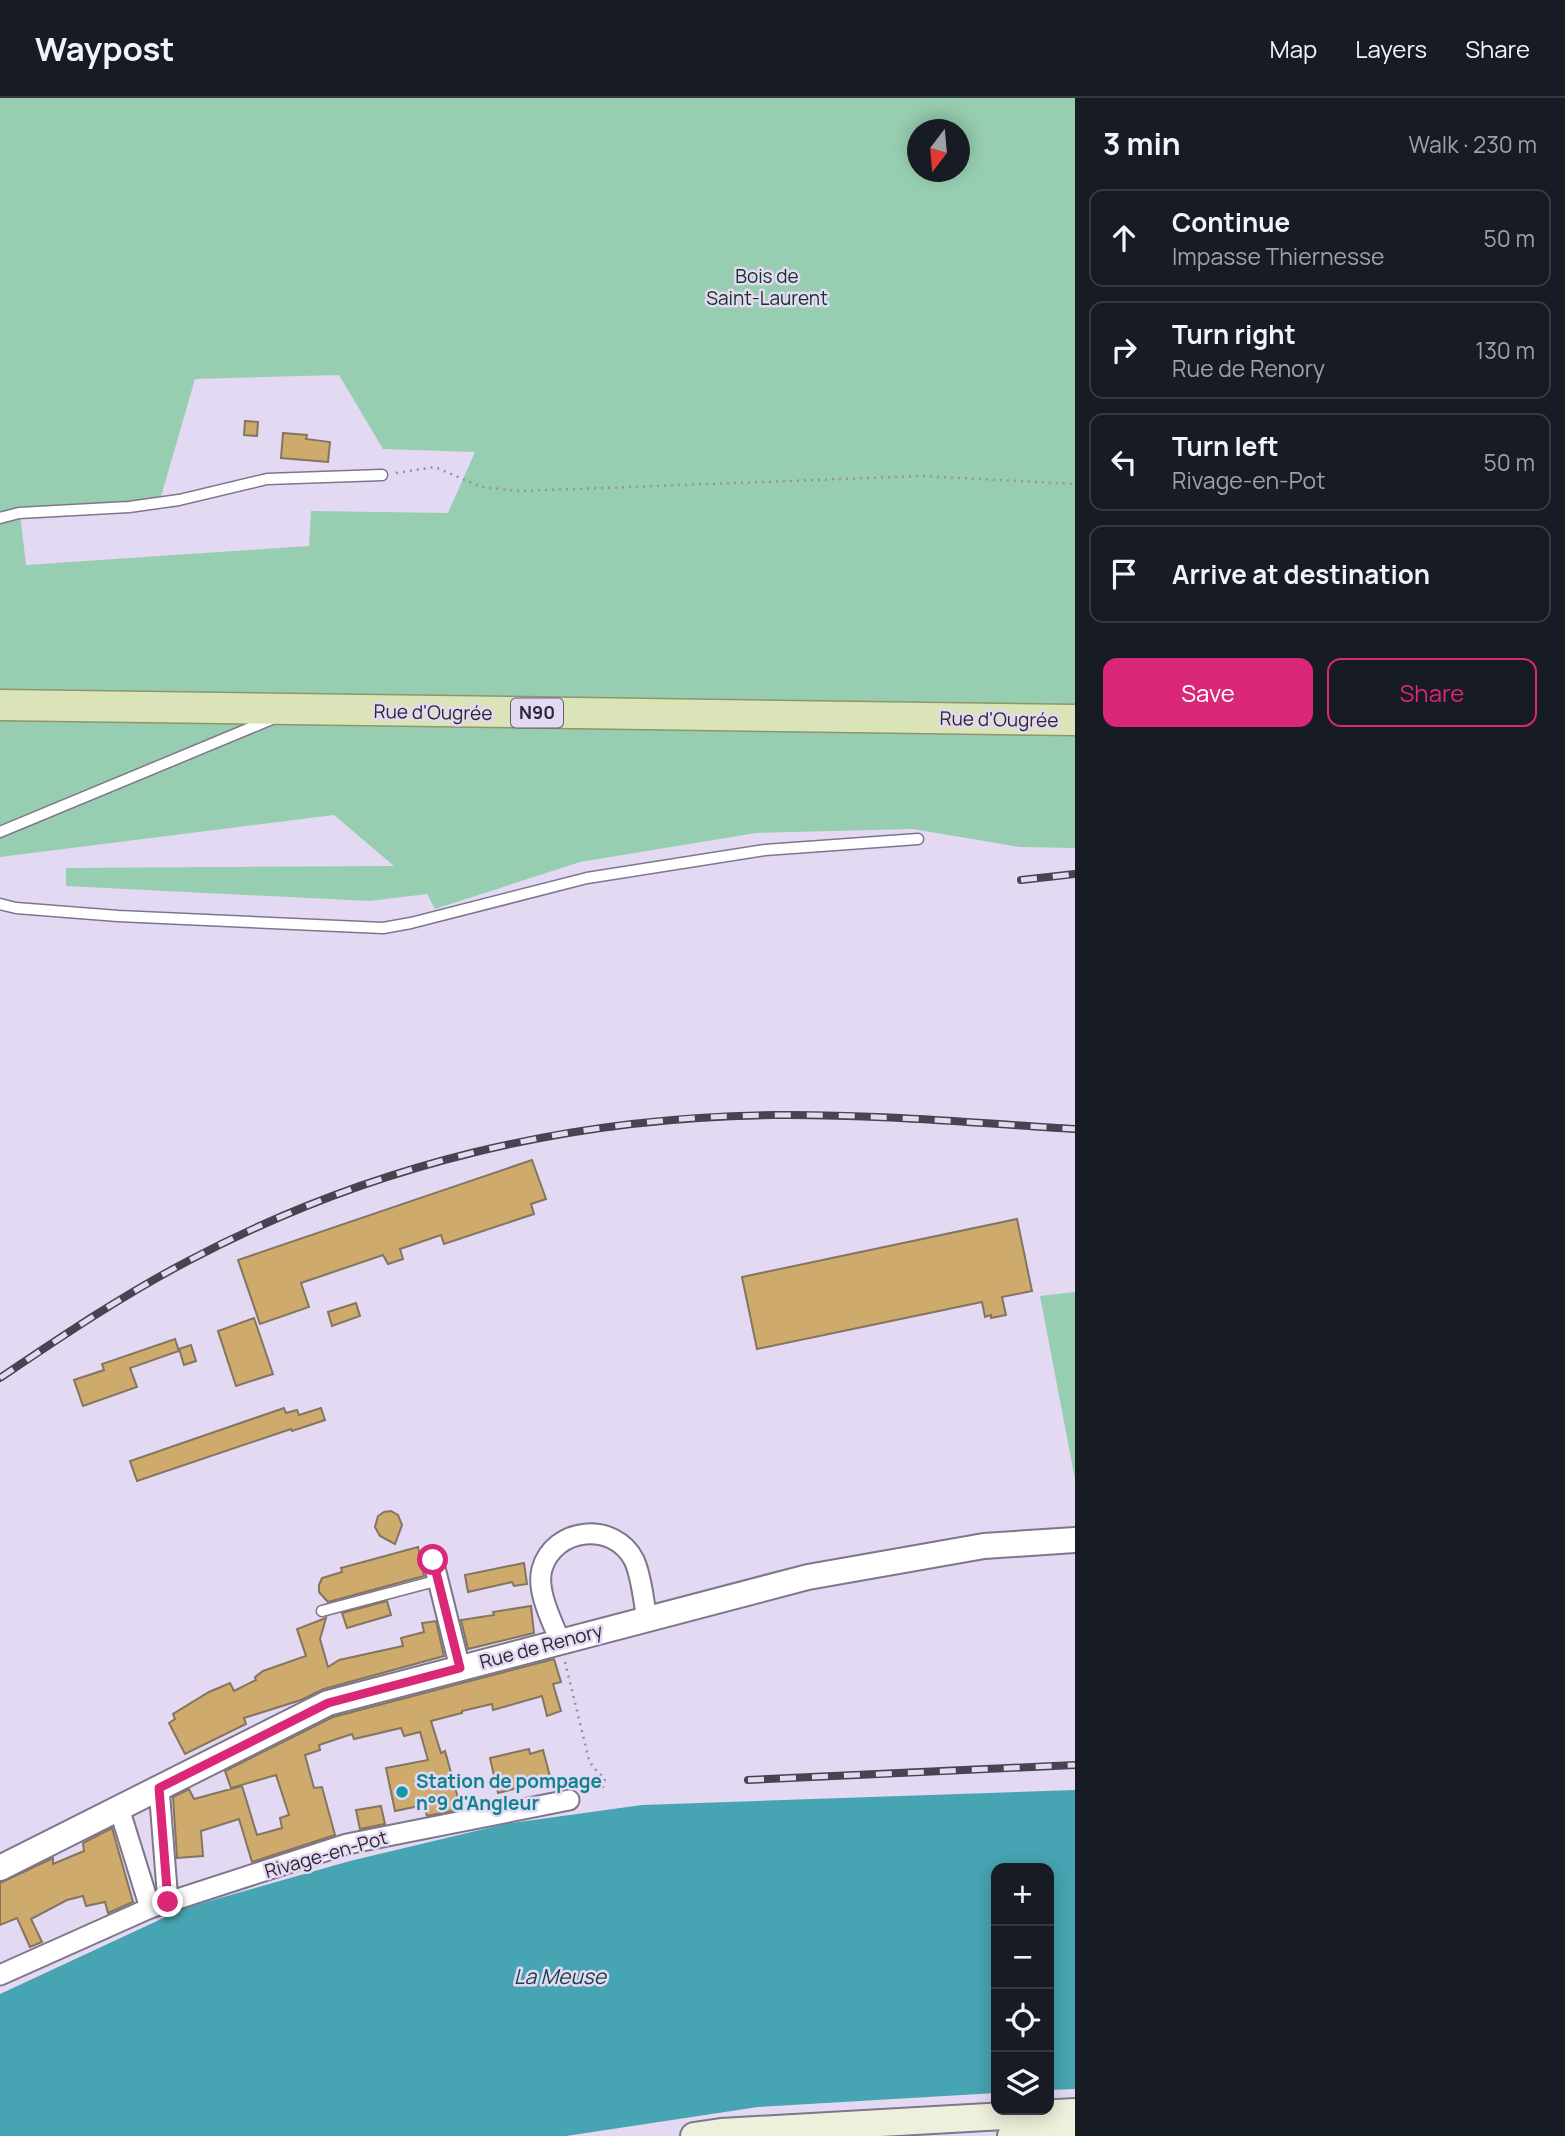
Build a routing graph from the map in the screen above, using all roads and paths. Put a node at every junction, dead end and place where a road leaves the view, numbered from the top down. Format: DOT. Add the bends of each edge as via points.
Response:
graph roads {
  1 [pos="382,475"];
  2 [pos="1075,484"];
  3 [pos="0,518"];
  4 [pos="0,705"];
  5 [pos="295,710"];
  6 [pos="1075,720"];
  7 [pos="0,832"];
  8 [pos="918,839"];
  9 [pos="0,904"];
  10 [pos="1075,1539"];
  11 [pos="433,1560"];
  12 [pos="439,1580"];
  13 [pos="322,1611"];
  14 [pos="647,1618"];
  15 [pos="560,1641"];
  16 [pos="460,1668"];
  17 [pos="159,1788"];
  18 [pos="569,1800"];
  19 [pos="119,1808"];
  20 [pos="0,1868"];
  21 [pos="159,1905"];
  22 [pos="0,1975"];
  23 [pos="1075,2112"];
  24 [pos="1075,2132"];
  25 [pos="694,2136"];
  26 [pos="1011,2136"];
  1 -- 2 [label="path" via="435,467 481,487 522,491 922,476"];
  1 -- 3 [label="lane" via="267,479 179,500"];
  4 -- 5 [label="main road, Rue d'Ougrée / N90"];
  5 -- 6 [label="main road, Rue d'Ougrée / N90"];
  5 -- 7 [label="lane"];
  8 -- 9 [label="lane" via="765,850 587,878 383,928 118,916"];
  10 -- 14 [label="street, Rue de Renory" via="984,1546 842,1571"];
  11 -- 12 [label="street"];
  12 -- 13 [label="lane"];
  12 -- 16 [label="street"];
  14 -- 15 [label="street, Rue de Renory"];
  14 -- 15 [label="street" via="634,1560 624,1547 596,1533 579,1535 556,1547 542,1569 541,1584"];
  15 -- 16 [label="street, Rue de Renory"];
  15 -- 18 [label="path" via="589,1760 605,1779 603,1787 580,1789"];
  16 -- 17 [label="street, Rue de Renory" via="328,1703"];
  17 -- 19 [label="street, Rue de Renory"];
  17 -- 21 [label="street"];
  18 -- 21 [label="street, Rivage-en-Pot" via="347,1844"];
  19 -- 20 [label="street, Rue de Renory"];
  19 -- 21 [label="street"];
  21 -- 22 [label="street, Rivage-en-Pot"];
  23 -- 25 [label="main road"];
  24 -- 26 [label="main road"];
}
